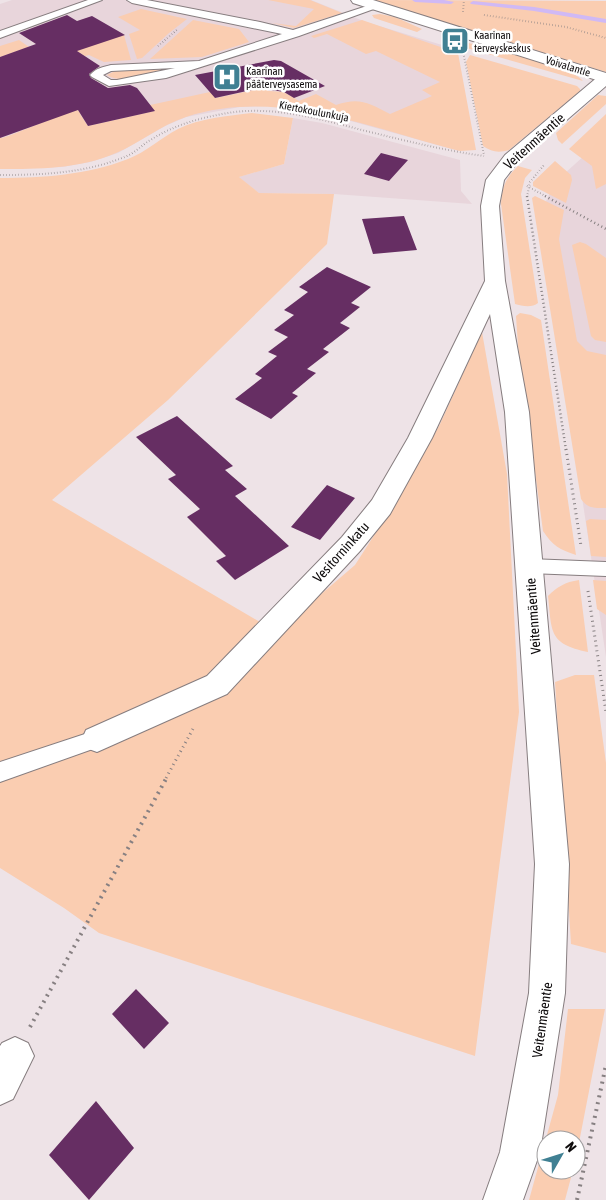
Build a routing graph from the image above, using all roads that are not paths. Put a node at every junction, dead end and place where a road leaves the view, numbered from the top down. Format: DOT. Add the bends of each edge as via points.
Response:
graph roads {
  1 [pos="98,0"];
  2 [pos="132,0"];
  3 [pos="358,0"];
  4 [pos="377,6"];
  5 [pos="295,34"];
  6 [pos="0,35"];
  7 [pos="200,64"];
  8 [pos="606,78"];
  9 [pos="495,281"];
  10 [pos="529,566"];
  11 [pos="606,569"];
  12 [pos="97,739"];
  13 [pos="0,772"];
  14 [pos="503,1200"];
  1 -- 6 [label="lane"];
  2 -- 5 [label="lane" via="264,21"];
  3 -- 4 [label="street, Voivalantie"];
  4 -- 5 [label="lane"];
  4 -- 8 [label="street, Voivalantie"];
  5 -- 7 [label="lane"];
  7 -- 7 [label="lane" via="111,68 96,75 109,83 125,82 166,75"];
  8 -- 9 [label="street, Veitenmäentie" via="511,159 499,173 490,206"];
  9 -- 10 [label="street, Veitenmäentie" via="517,412"];
  9 -- 12 [label="street, Vesitorninkatu" via="420,438 381,507 351,544 217,685"];
  10 -- 11 [label="lane"];
  10 -- 14 [label="street, Veitenmäentie" via="552,864 548,972 520,1152"];
  12 -- 13 [label="lane"];
}
